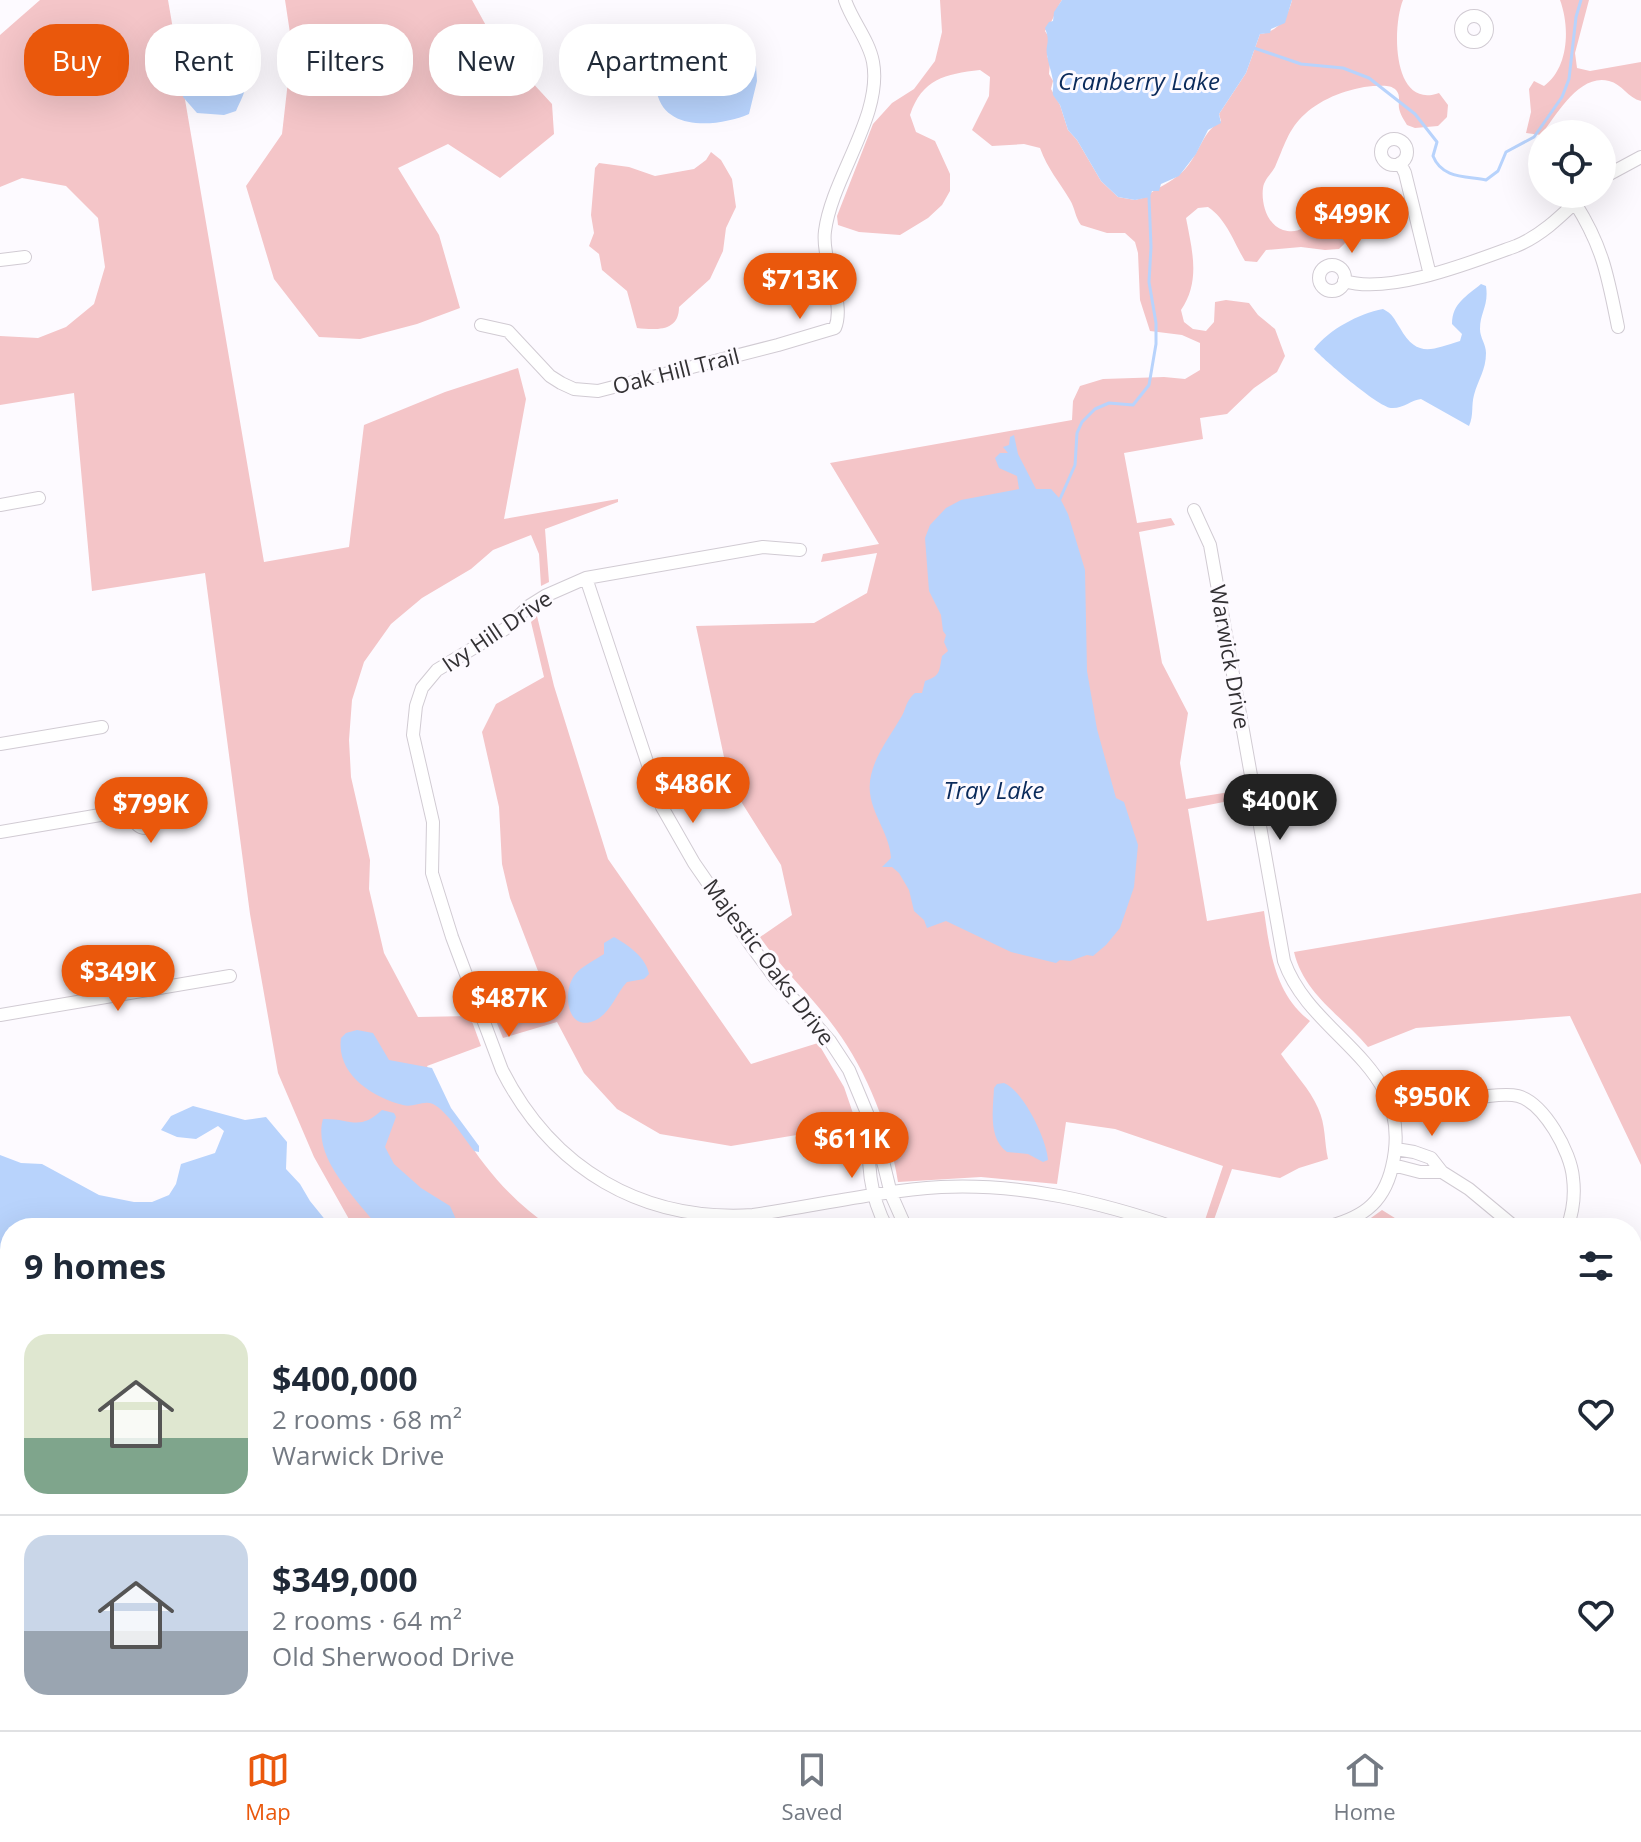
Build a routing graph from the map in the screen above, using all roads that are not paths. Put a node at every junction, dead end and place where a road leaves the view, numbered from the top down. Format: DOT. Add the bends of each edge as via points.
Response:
graph roads {
  1 [pos="845,0"];
  2 [pos="1470,0"];
  3 [pos="1472,16"];
  4 [pos="1641,157"];
  5 [pos="1400,163"];
  6 [pos="1616,170"];
  7 [pos="1567,208"];
  8 [pos="1583,208"];
  9 [pos="25,257"];
  10 [pos="0,260"];
  11 [pos="1430,275"];
  12 [pos="1344,281"];
  13 [pos="481,325"];
  14 [pos="1618,327"];
  15 [pos="39,498"];
  16 [pos="0,505"];
  17 [pos="1194,510"];
  18 [pos="800,550"];
  19 [pos="586,578"];
  20 [pos="102,727"];
  21 [pos="0,744"];
  22 [pos="133,813"];
  23 [pos="0,832"];
  24 [pos="230,976"];
  25 [pos="0,1015"];
  26 [pos="1480,1097"];
  27 [pos="870,1122"];
  28 [pos="1396,1149"];
  29 [pos="1393,1165"];
  30 [pos="1442,1172"];
  31 [pos="891,1194"];
  32 [pos="873,1196"];
  33 [pos="883,1218"];
  34 [pos="902,1218"];
  35 [pos="1147,1218"];
  36 [pos="1356,1218"];
  37 [pos="1504,1218"];
  38 [pos="1571,1218"];
  1 -- 13 [label="street, Oak Hill Trail" via="872,56 874,88 825,233 838,316 835,328 598,391 561,383 508,331"];
  2 -- 3 [label="street"];
  4 -- 6 [label="street"];
  5 -- 11 [label="street"];
  7 -- 11 [label="street" via="1527,241"];
  8 -- 14 [label="street" via="1606,264"];
  9 -- 10 [label="street"];
  11 -- 12 [label="street" via="1376,284"];
  15 -- 16 [label="street"];
  17 -- 28 [label="street, Warwick Drive" via="1210,545 1284,961 1298,992 1374,1074 1393,1111"];
  18 -- 19 [label="street, Ivy Hill Drive" via="763,547"];
  19 -- 27 [label="street, Majestic Oaks Drive" via="662,807 750,944 830,1041 849,1070"];
  19 -- 32 [label="street, Ivy Hill Drive" via="545,596 505,629 437,670 416,706 413,735 433,822 432,873 502,1070 525,1111 560,1150 601,1181 650,1204 728,1217"];
  20 -- 21 [label="street"];
  22 -- 23 [label="street"];
  24 -- 25 [label="street"];
  26 -- 38 [label="street" via="1517,1096 1530,1101 1550,1123 1573,1179"];
  27 -- 31 [label="street, Majestic Oaks Drive"];
  27 -- 32 [label="street, Majestic Oaks Drive"];
  28 -- 29 [label="street"];
  28 -- 30 [label="street" via="1431,1158"];
  29 -- 30 [label="street"];
  29 -- 36 [label="street" via="1388,1184"];
  30 -- 37 [label="street"];
  31 -- 32 [label="street, Ivy Hill Drive"];
  31 -- 34 [label="street, Majestic Oaks Drive"];
  31 -- 35 [label="street, Ivy Hill Drive" via="969,1187 1036,1192"];
  32 -- 33 [label="street, Majestic Oaks Drive"];
}
